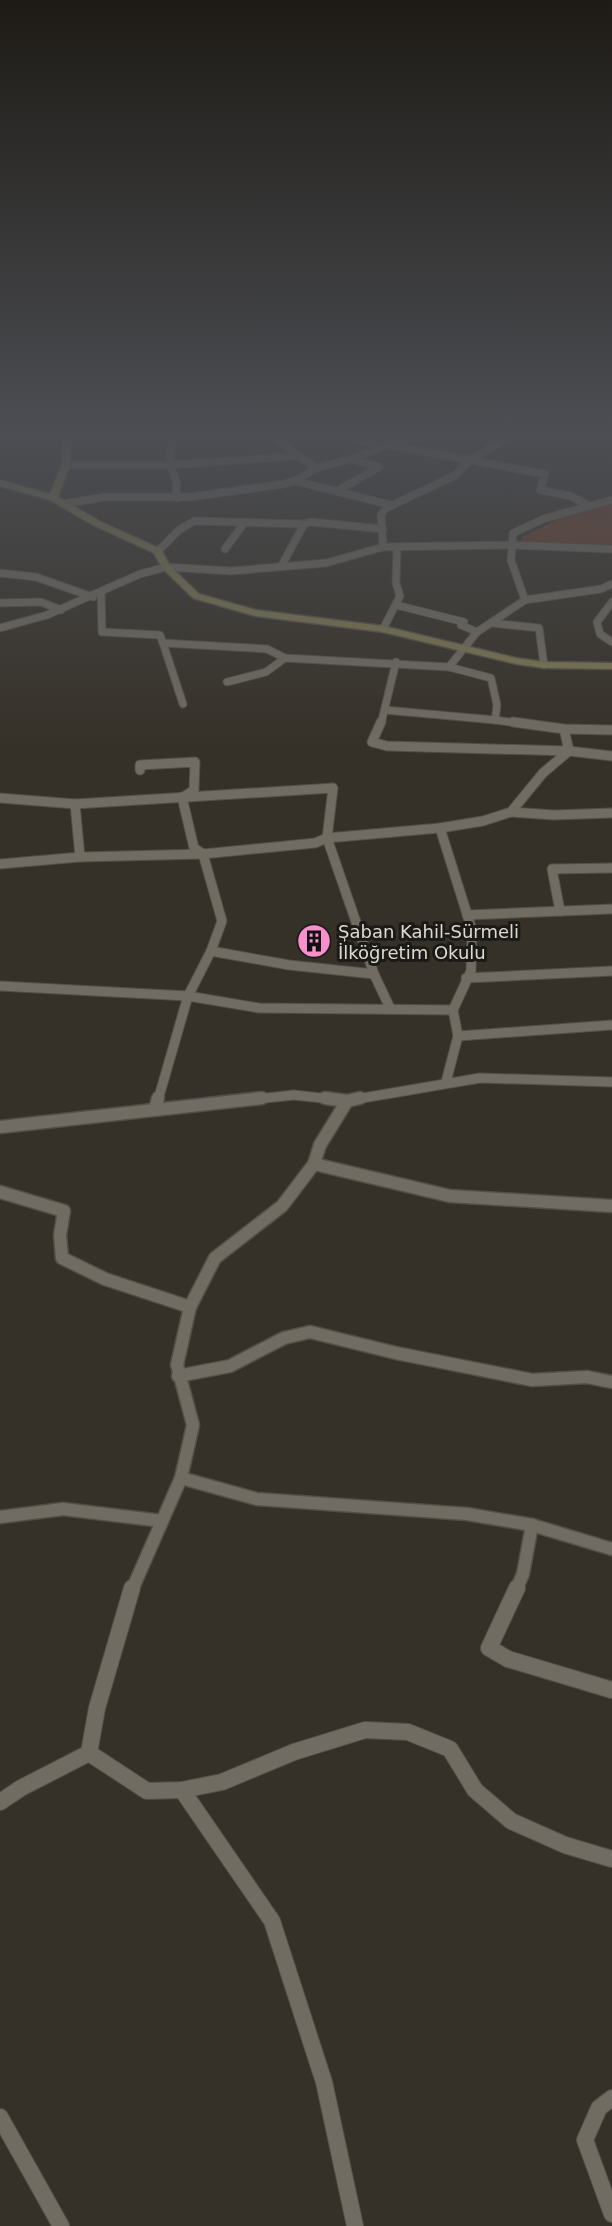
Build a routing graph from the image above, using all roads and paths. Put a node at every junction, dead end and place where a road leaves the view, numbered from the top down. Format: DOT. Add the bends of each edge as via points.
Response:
graph roads {
  1 [pos="129,538"];
  2 [pos="171,538"];
  3 [pos="234,538"];
  4 [pos="297,538"];
  5 [pos="383,538"];
  6 [pos="512,538"];
  7 [pos="510,545"];
  8 [pos="383,547"];
  9 [pos="397,548"];
  10 [pos="612,548"];
  11 [pos="225,549"];
  12 [pos="158,551"];
  13 [pos="282,565"];
  14 [pos="166,568"];
  15 [pos="0,573"];
  16 [pos="612,584"];
  17 [pos="601,589"];
  18 [pos="612,592"];
  19 [pos="97,595"];
  20 [pos="524,600"];
  21 [pos="612,602"];
  22 [pos="0,603"];
  23 [pos="396,606"];
  24 [pos="61,610"];
  25 [pos="492,623"];
  26 [pos="0,628"];
  27 [pos="383,629"];
  28 [pos="477,632"];
  29 [pos="612,642"];
  30 [pos="163,643"];
  31 [pos="465,649"];
  32 [pos="285,658"];
  33 [pos="396,662"];
  34 [pos="544,665"];
  35 [pos="612,666"];
  36 [pos="449,667"];
  37 [pos="227,682"];
  38 [pos="183,704"];
  39 [pos="385,710"];
  40 [pos="495,720"];
  41 [pos="564,729"];
  42 [pos="612,730"];
  43 [pos="569,751"];
  44 [pos="612,756"];
  45 [pos="140,770"];
  46 [pos="182,797"];
  47 [pos="0,798"];
  48 [pos="75,804"];
  49 [pos="511,812"];
  50 [pos="612,813"];
  51 [pos="440,828"];
  52 [pos="327,838"];
  53 [pos="203,854"];
  54 [pos="80,857"];
  55 [pos="0,864"];
  56 [pos="612,868"];
  57 [pos="612,909"];
  58 [pos="559,911"];
  59 [pos="467,915"];
  60 [pos="211,951"];
  61 [pos="612,971"];
  62 [pos="374,974"];
  63 [pos="466,978"];
  64 [pos="0,986"];
  65 [pos="188,996"];
  66 [pos="390,1008"];
  67 [pos="453,1010"];
  68 [pos="612,1025"];
  69 [pos="458,1037"];
  70 [pos="446,1082"];
  71 [pos="612,1082"];
  72 [pos="347,1101"];
  73 [pos="155,1109"];
  74 [pos="0,1127"];
  75 [pos="314,1164"];
  76 [pos="0,1192"];
  77 [pos="612,1206"];
  78 [pos="190,1307"];
  79 [pos="178,1376"];
  80 [pos="612,1382"];
  81 [pos="181,1478"];
  82 [pos="0,1517"];
  83 [pos="162,1521"];
  84 [pos="532,1525"];
  85 [pos="612,1549"];
  86 [pos="612,1690"];
  87 [pos="89,1753"];
  88 [pos="182,1790"];
  89 [pos="0,1802"];
  90 [pos="612,1859"];
  91 [pos="612,2098"];
  92 [pos="0,2117"];
  93 [pos="612,2214"];
  94 [pos="56,2224"];
  95 [pos="355,2226"];
  1 -- 12 [label="street"];
  2 -- 12 [label="street"];
  3 -- 11 [label="street"];
  4 -- 13 [label="street"];
  5 -- 8 [label="street"];
  6 -- 7 [label="street"];
  7 -- 9 [label="street"];
  7 -- 10 [label="street"];
  7 -- 20 [label="street" via="512,574"];
  8 -- 9 [label="street"];
  8 -- 13 [label="street" via="326,563"];
  9 -- 23 [label="street" via="400,596"];
  12 -- 14 [label="street"];
  13 -- 14 [label="street" via="232,571"];
  14 -- 19 [label="street" via="140,574"];
  14 -- 27 [label="street" via="196,596 222,604 279,618"];
  15 -- 19 [label="street" via="26,573"];
  16 -- 17 [label="street"];
  17 -- 18 [label="street"];
  17 -- 20 [label="street"];
  19 -- 24 [label="street"];
  19 -- 30 [label="street" via="102,632 160,635"];
  20 -- 25 [label="street"];
  21 -- 29 [label="street" via="597,622 600,634"];
  22 -- 24 [label="street" via="41,602"];
  23 -- 27 [label="street"];
  23 -- 28 [label="street" via="464,622 461,625"];
  24 -- 26 [label="street"];
  25 -- 28 [label="street"];
  25 -- 34 [label="street" via="539,628"];
  27 -- 31 [label="street"];
  28 -- 31 [label="street"];
  30 -- 32 [label="street" via="267,649"];
  30 -- 38 [label="street"];
  31 -- 34 [label="street"];
  31 -- 36 [label="street"];
  32 -- 33 [label="street"];
  32 -- 37 [label="street" via="264,674"];
  33 -- 36 [label="street"];
  33 -- 39 [label="street"];
  34 -- 35 [label="street"];
  36 -- 40 [label="street" via="491,678"];
  39 -- 40 [label="street"];
  39 -- 43 [label="street" via="372,742 387,746"];
  40 -- 41 [label="street"];
  41 -- 42 [label="street"];
  41 -- 43 [label="street"];
  43 -- 44 [label="street"];
  43 -- 49 [label="street" via="543,773"];
  45 -- 46 [label="street" via="140,765 195,762 194,790"];
  46 -- 48 [label="street"];
  46 -- 52 [label="street" via="333,788"];
  46 -- 53 [label="street" via="194,848"];
  47 -- 48 [label="street"];
  48 -- 54 [label="street"];
  49 -- 50 [label="street"];
  49 -- 51 [label="street"];
  51 -- 52 [label="street"];
  51 -- 59 [label="street"];
  52 -- 53 [label="street"];
  52 -- 62 [label="street"];
  53 -- 54 [label="street"];
  53 -- 60 [label="street" via="222,920"];
  54 -- 55 [label="street"];
  56 -- 58 [label="street" via="552,869"];
  57 -- 58 [label="street"];
  58 -- 59 [label="street"];
  59 -- 63 [label="street" via="472,930 471,971"];
  60 -- 62 [label="street"];
  60 -- 65 [label="street"];
  61 -- 63 [label="street"];
  62 -- 66 [label="street"];
  63 -- 67 [label="street"];
  64 -- 65 [label="street"];
  65 -- 66 [label="street" via="259,1008"];
  65 -- 73 [label="street"];
  66 -- 67 [label="street"];
  67 -- 69 [label="street"];
  68 -- 69 [label="street"];
  69 -- 70 [label="street"];
  70 -- 71 [label="street" via="480,1078"];
  70 -- 72 [label="street"];
  72 -- 73 [label="street" via="294,1095"];
  72 -- 75 [label="street" via="320,1145"];
  73 -- 74 [label="street"];
  75 -- 77 [label="street" via="450,1196"];
  75 -- 78 [label="street" via="282,1206 215,1258"];
  76 -- 78 [label="street" via="64,1211 62,1258 105,1279"];
  78 -- 79 [label="street"];
  79 -- 80 [label="street" via="230,1366 284,1338 310,1332 532,1380 587,1377"];
  79 -- 81 [label="street" via="193,1424"];
  81 -- 83 [label="street"];
  81 -- 84 [label="street" via="257,1499 467,1514"];
  82 -- 83 [label="street" via="63,1509"];
  83 -- 87 [label="street" via="136,1575 97,1708"];
  84 -- 85 [label="street"];
  84 -- 86 [label="street" via="523,1574 489,1648 508,1659"];
  87 -- 88 [label="street" via="148,1791"];
  87 -- 89 [label="street"];
  88 -- 90 [label="street" via="222,1782 294,1752 365,1730 408,1732 450,1749 475,1790 511,1821"];
  88 -- 95 [label="street" via="272,1921 324,2082"];
  91 -- 93 [label="street" via="599,2108 585,2140"];
  92 -- 94 [label="street"];
}
